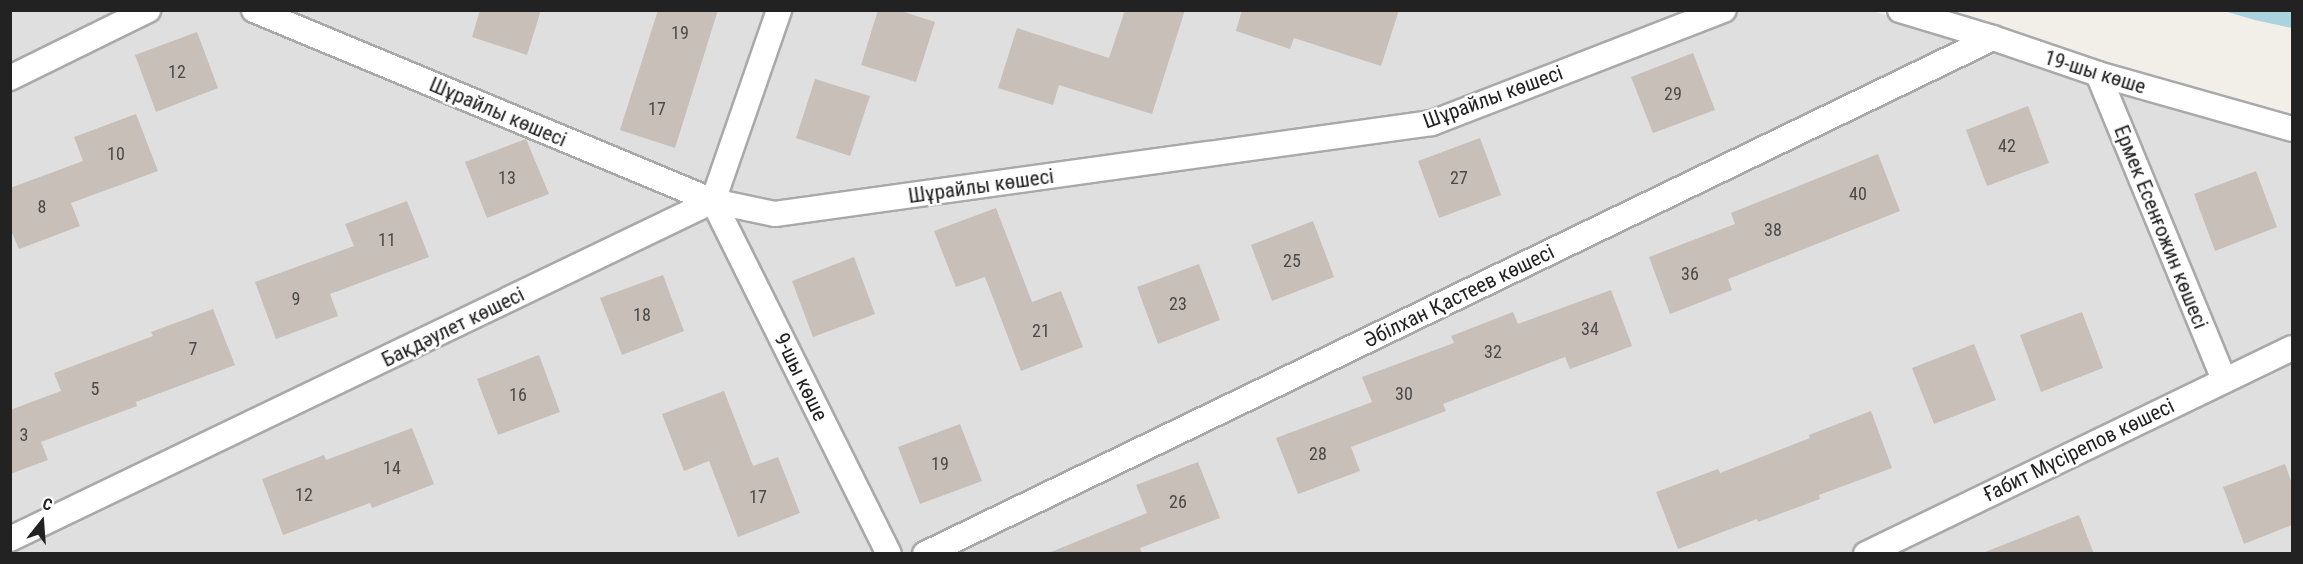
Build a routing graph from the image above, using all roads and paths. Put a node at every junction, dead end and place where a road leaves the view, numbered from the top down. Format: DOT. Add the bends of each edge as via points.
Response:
graph roads {
  1 [pos="148,10"];
  2 [pos="254,10"];
  3 [pos="779,10"];
  4 [pos="1724,10"];
  5 [pos="1899,10"];
  6 [pos="1993,38"];
  7 [pos="2098,74"];
  8 [pos="10,78"];
  9 [pos="2292,129"];
  10 [pos="713,201"];
  11 [pos="2292,348"];
  12 [pos="2224,380"];
  13 [pos="10,539"];
  14 [pos="889,554"];
  15 [pos="925,554"];
  16 [pos="1866,554"];
  1 -- 8 [label="street"];
  2 -- 10 [label="street, Шұрайлы көшесі"];
  3 -- 10 [label="street"];
  4 -- 10 [label="street, Шұрайлы көшесі" via="1432,123 775,214"];
  5 -- 6 [label="street, 19-шы көше"];
  6 -- 7 [label="street, 19-шы көше"];
  6 -- 15 [label="street, Әбілхан Қастеев көшесi"];
  7 -- 9 [label="street, 19-шы көше"];
  7 -- 12 [label="street, Ермек Есенғожин көшесі"];
  10 -- 13 [label="street, Бақдәулет көшесi"];
  10 -- 14 [label="street, 9-шы көше"];
  11 -- 12 [label="street, Ғабит Мүсірепов көшесi"];
  12 -- 16 [label="street, Ғабит Мүсірепов көшесi"];
}
